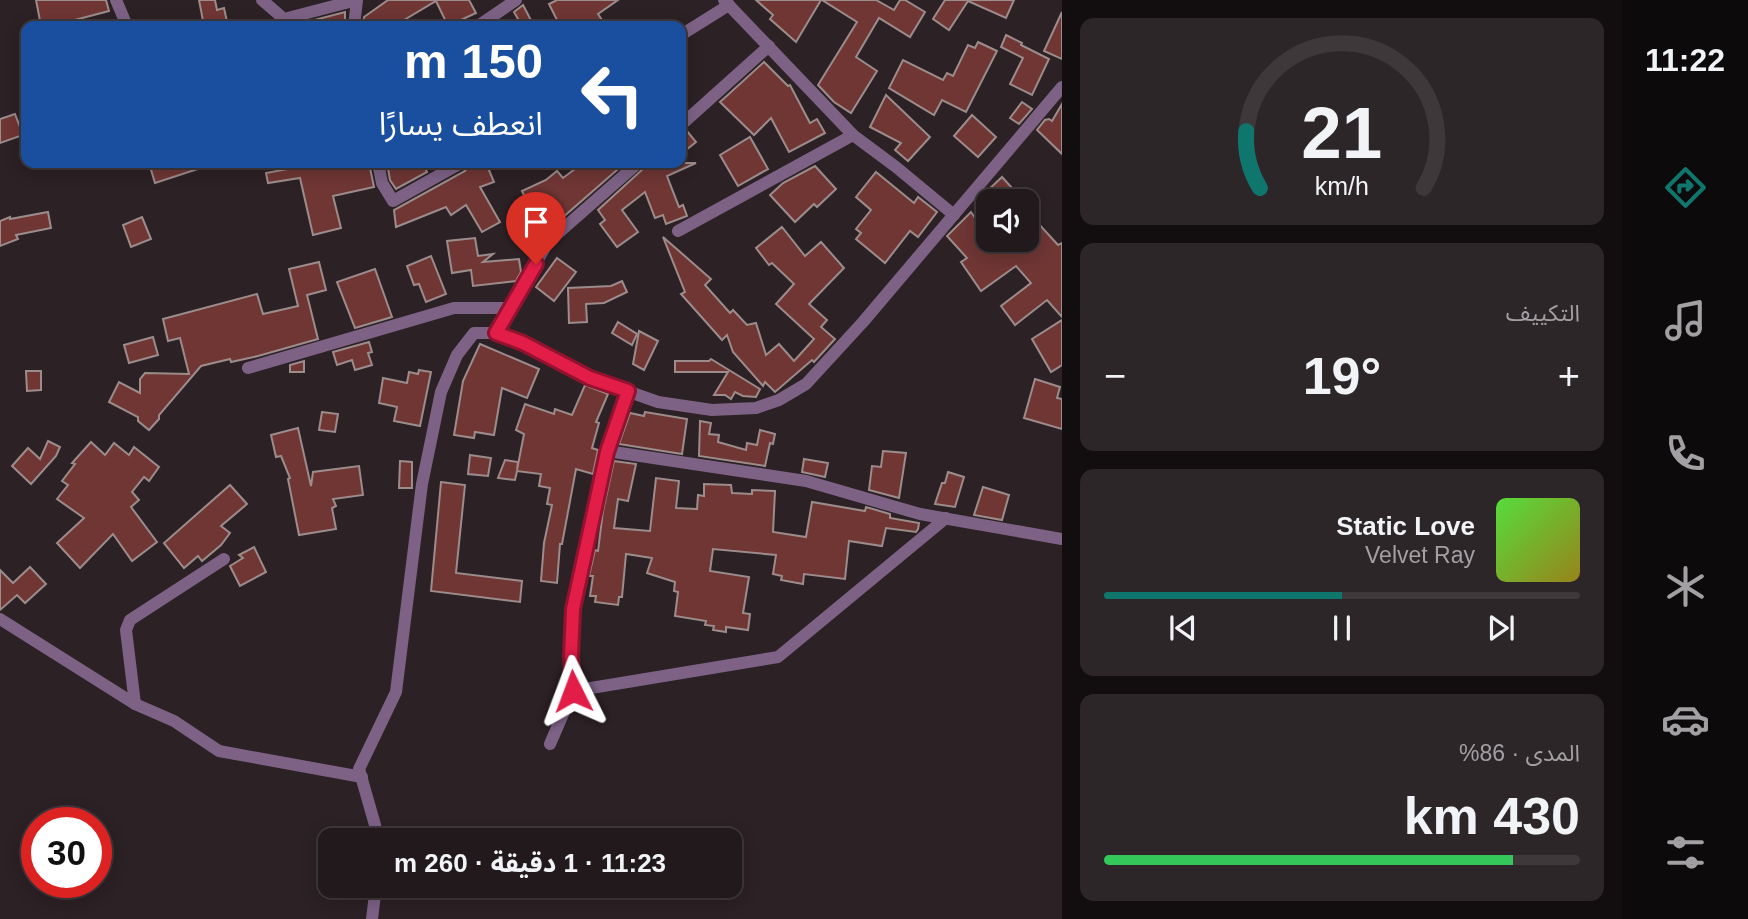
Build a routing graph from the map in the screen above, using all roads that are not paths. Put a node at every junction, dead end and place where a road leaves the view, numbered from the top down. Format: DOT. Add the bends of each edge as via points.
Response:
graph roads {
  1 [pos="116,0"];
  2 [pos="262,0"];
  3 [pos="357,0"];
  4 [pos="516,0"];
  5 [pos="726,3"];
  6 [pos="125,21"];
  7 [pos="355,21"];
  8 [pos="485,21"];
  9 [pos="686,31"];
  10 [pos="769,47"];
  11 [pos="1062,87"];
  12 [pos="686,121"];
  13 [pos="853,135"];
  14 [pos="380,168"];
  15 [pos="452,168"];
  16 [pos="632,168"];
  17 [pos="954,215"];
  18 [pos="678,231"];
  19 [pos="512,308"];
  20 [pos="496,333"];
  21 [pos="248,368"];
  22 [pos="628,391"];
  23 [pos="607,452"];
  24 [pos="946,518"];
  25 [pos="1062,539"];
  26 [pos="224,559"];
  27 [pos="0,619"];
  28 [pos="573,691"];
  29 [pos="135,704"];
  30 [pos="550,744"];
  31 [pos="362,777"];
  32 [pos="375,828"];
  33 [pos="375,898"];
  34 [pos="372,919"];
  1 -- 6 [label="street"];
  2 -- 3 [label="street" via="284,19"];
  3 -- 7 [label="street"];
  4 -- 8 [label="street"];
  5 -- 9 [label="street"];
  5 -- 10 [label="street"];
  10 -- 12 [label="street"];
  10 -- 13 [label="street"];
  11 -- 17 [label="street"];
  13 -- 17 [label="street"];
  13 -- 18 [label="street"];
  14 -- 15 [label="street" via="382,183 393,201"];
  16 -- 19 [label="street" via="548,242"];
  17 -- 22 [label="street" via="806,384 779,400 755,408 712,410 658,402"];
  19 -- 20 [label="street"];
  19 -- 21 [label="street" via="454,308"];
  20 -- 22 [label="street"];
  20 -- 31 [label="street" via="474,333 457,355 441,392 422,484 396,692 359,769"];
  22 -- 23 [label="street"];
  23 -- 24 [label="street" via="806,481"];
  23 -- 28 [label="street" via="573,609"];
  24 -- 25 [label="street"];
  24 -- 28 [label="street" via="778,657"];
  26 -- 29 [label="street" via="130,620 126,630"];
  27 -- 29 [label="street"];
  28 -- 30 [label="street"];
  29 -- 31 [label="street" via="174,721 219,751"];
  31 -- 32 [label="street"];
  33 -- 34 [label="street"];
}
